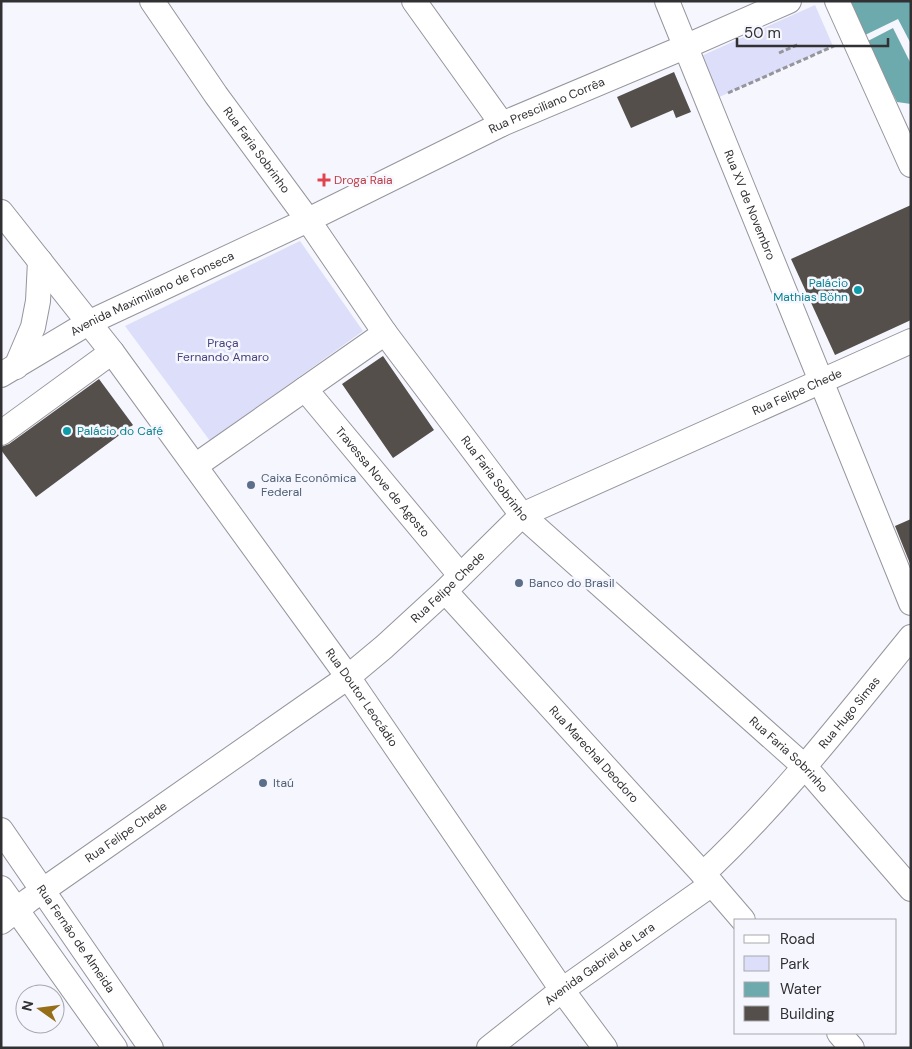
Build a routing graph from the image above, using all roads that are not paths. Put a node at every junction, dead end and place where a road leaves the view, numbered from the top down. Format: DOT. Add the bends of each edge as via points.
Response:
graph roads {
  1 [pos="152,1"];
  2 [pos="414,1"];
  3 [pos="667,1"];
  4 [pos="788,1"];
  5 [pos="836,1"];
  6 [pos="687,46"];
  7 [pos="502,124"];
  8 [pos="911,165"];
  9 [pos="1,212"];
  10 [pos="308,220"];
  11 [pos="40,261"];
  12 [pos="88,323"];
  13 [pos="385,332"];
  14 [pos="911,341"];
  15 [pos="112,352"];
  16 [pos="8,371"];
  17 [pos="822,381"];
  18 [pos="305,389"];
  19 [pos="1,433"];
  20 [pos="196,466"];
  21 [pos="522,515"];
  22 [pos="452,583"];
  23 [pos="911,603"];
  24 [pos="911,637"];
  25 [pos="348,677"];
  26 [pos="805,767"];
  27 [pos="1,830"];
  28 [pos="707,879"];
  29 [pos="1,888"];
  30 [pos="911,889"];
  31 [pos="42,890"];
  32 [pos="9,916"];
  33 [pos="742,919"];
  34 [pos="562,990"];
  35 [pos="840,1034"];
  36 [pos="115,1048"];
  37 [pos="151,1048"];
  38 [pos="489,1048"];
  39 [pos="605,1048"];
  40 [pos="852,1048"];
  1 -- 10 [label="street, Rua Faria Sobrinho"];
  2 -- 7 [label="street"];
  3 -- 6 [label="street, Rua XV de Novembro"];
  4 -- 6 [label="street, Rua Presciliano Corrêa"];
  5 -- 8 [label="street"];
  6 -- 7 [label="street, Rua Presciliano Corrêa"];
  6 -- 17 [label="street, Rua XV de Novembro"];
  7 -- 10 [label="street, Rua Presciliano Corrêa"];
  9 -- 11 [label="street, Rua Doutor Leocádio"];
  10 -- 12 [label="street, Avenida Maximiliano de Fonseca"];
  10 -- 13 [label="street, Rua Faria Sobrinho"];
  11 -- 12 [label="street, Rua Doutor Leocádio"];
  11 -- 16 [label="street" via="33,326"];
  12 -- 15 [label="street, Rua Doutor Leocádio"];
  12 -- 16 [label="street, Avenida Maximiliano de Fonseca"];
  13 -- 18 [label="street"];
  13 -- 21 [label="street, Rua Faria Sobrinho"];
  14 -- 17 [label="street, Rua Felipe Chede"];
  15 -- 19 [label="street"];
  15 -- 20 [label="street, Rua Doutor Leocádio"];
  17 -- 21 [label="street, Rua Felipe Chede"];
  17 -- 23 [label="street, Rua XV de Novembro"];
  18 -- 20 [label="street"];
  18 -- 22 [label="street, Travessa Nove de Agosto"];
  20 -- 25 [label="street, Rua Doutor Leocádio"];
  21 -- 22 [label="street, Rua Felipe Chede"];
  21 -- 26 [label="street, Rua Faria Sobrinho"];
  22 -- 25 [label="street, Rua Felipe Chede"];
  22 -- 28 [label="street, Rua Marechal Deodoro"];
  24 -- 26 [label="street, Rua Hugo Simas"];
  25 -- 31 [label="street, Rua Felipe Chede"];
  25 -- 34 [label="street, Rua Doutor Leocádio"];
  26 -- 28 [label="street, Rua Hugo Simas" via="725,853"];
  26 -- 30 [label="street, Rua Faria Sobrinho"];
  27 -- 31 [label="street, Rua Fernão de Almeida"];
  28 -- 33 [label="street, Rua Marechal Deodoro"];
  28 -- 34 [label="street, Avenida Gabriel de Lara"];
  29 -- 32 [label="street"];
  31 -- 32 [label="street, Rua Felipe Chede"];
  31 -- 37 [label="street, Rua Fernão de Almeida"];
  32 -- 36 [label="street"];
  34 -- 38 [label="street, Avenida Gabriel de Lara"];
  34 -- 39 [label="street, Rua Doutor Leocádio"];
  35 -- 40 [label="street"];
}
